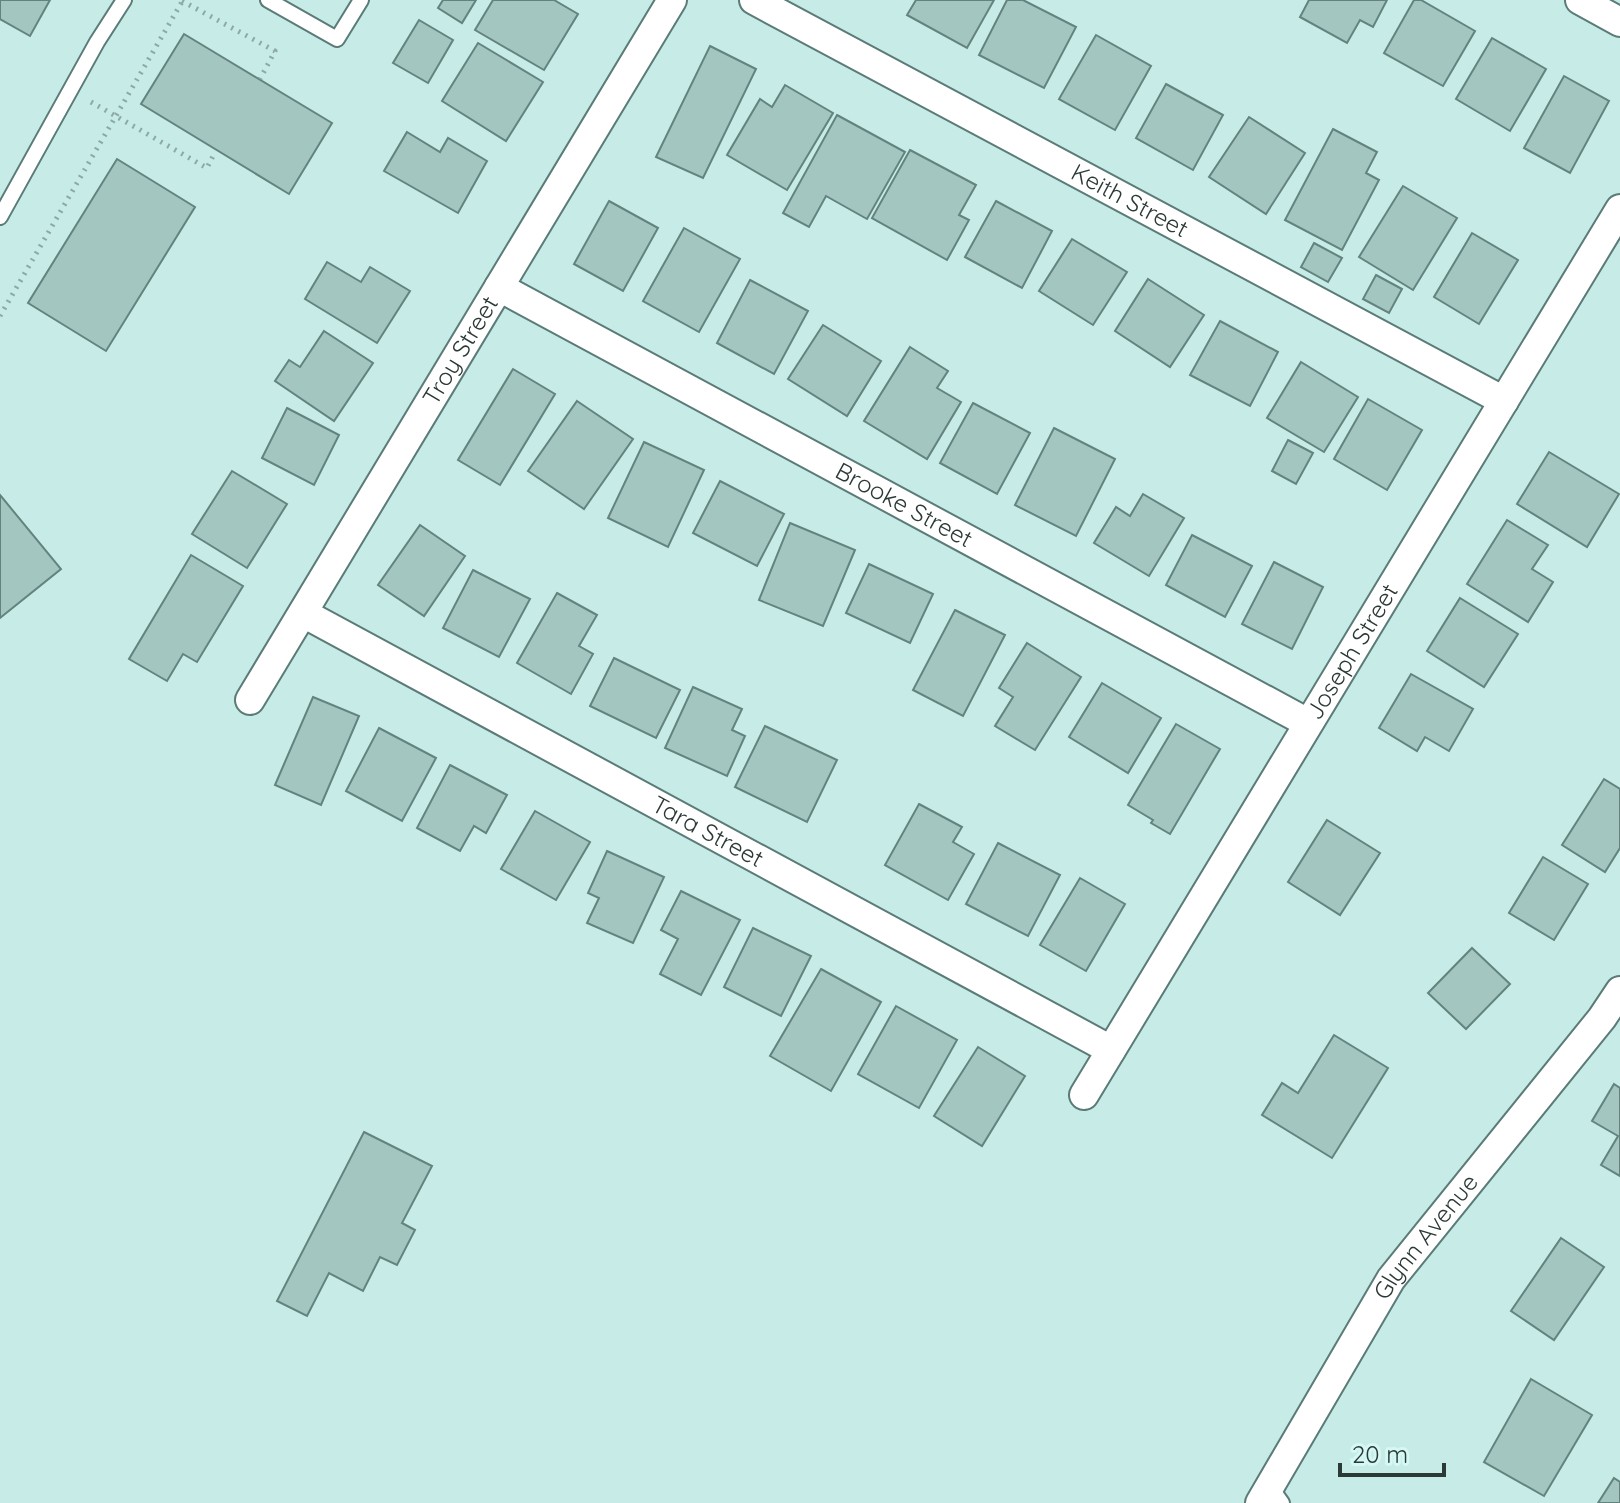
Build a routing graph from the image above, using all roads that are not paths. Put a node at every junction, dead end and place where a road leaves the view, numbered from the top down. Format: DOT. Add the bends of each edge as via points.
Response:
graph roads {
  1 [pos="124,0"];
  2 [pos="268,0"];
  3 [pos="361,0"];
  4 [pos="672,0"];
  5 [pos="754,0"];
  6 [pos="1580,0"];
  7 [pos="1620,22"];
  8 [pos="1620,209"];
  9 [pos="0,217"];
  10 [pos="499,287"];
  11 [pos="1504,401"];
  12 [pos="303,613"];
  13 [pos="250,700"];
  14 [pos="1308,723"];
  15 [pos="1620,991"];
  16 [pos="1111,1050"];
  17 [pos="1084,1095"];
  18 [pos="1270,1497"];
  1 -- 9 [label="lane"];
  2 -- 3 [label="lane" via="337,39"];
  4 -- 10 [label="street, Troy Street"];
  5 -- 11 [label="street, Keith Street"];
  6 -- 7 [label="street"];
  8 -- 11 [label="street, Joseph Street"];
  10 -- 12 [label="street, Troy Street"];
  10 -- 14 [label="street, Brooke Street"];
  11 -- 14 [label="street, Joseph Street"];
  12 -- 13 [label="street, Troy Street"];
  12 -- 16 [label="street, Tara Street"];
  14 -- 16 [label="street, Joseph Street"];
  15 -- 18 [label="street, Glynn Avenue" via="1391,1279"];
  16 -- 17 [label="street, Joseph Street"];
}
